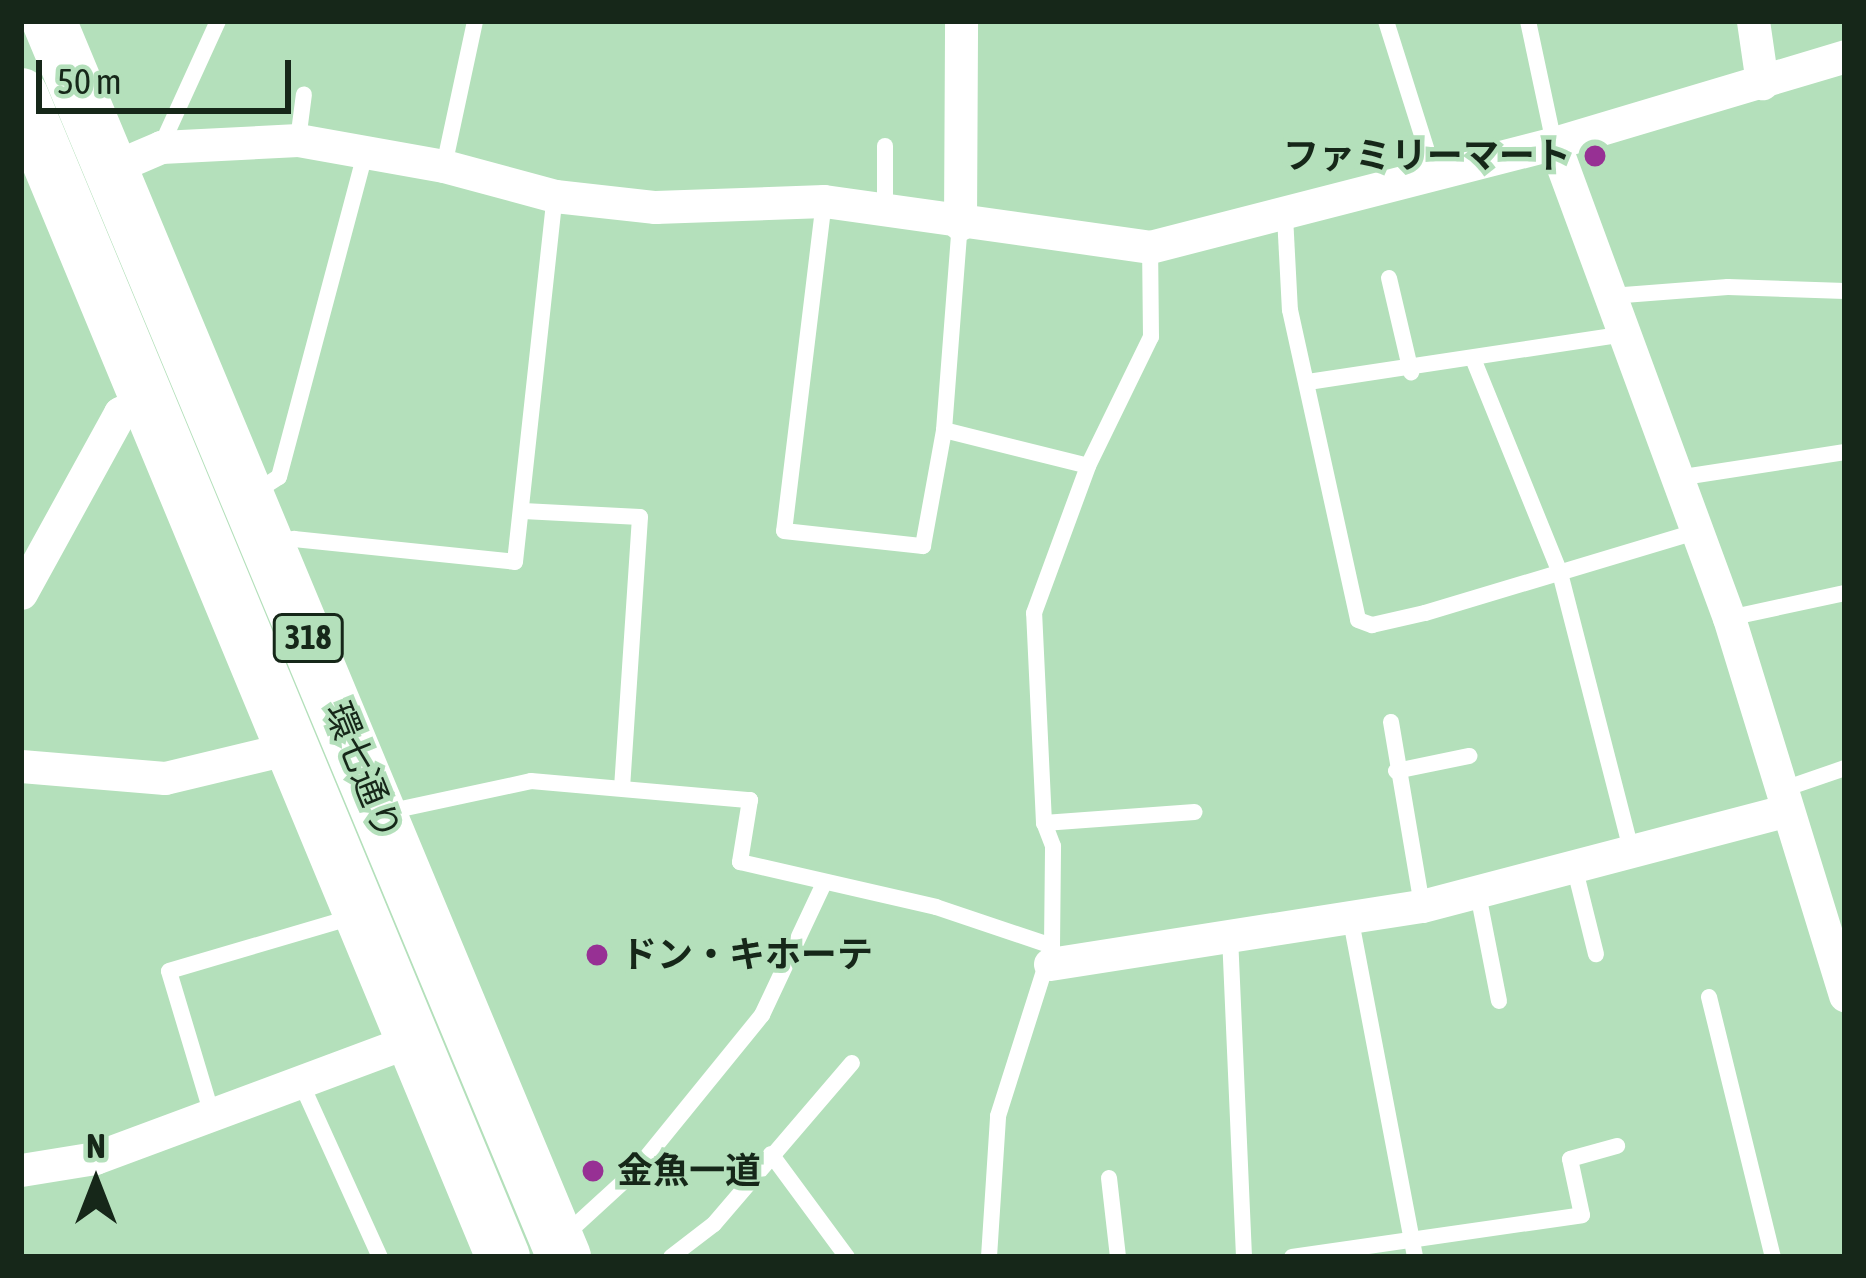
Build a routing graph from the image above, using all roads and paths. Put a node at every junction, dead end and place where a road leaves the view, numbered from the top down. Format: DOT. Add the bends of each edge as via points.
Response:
graph roads {
  1 [pos="49,21"];
  2 [pos="218,21"];
  3 [pos="476,21"];
  4 [pos="961,21"];
  5 [pos="1385,21"];
  6 [pos="1528,21"];
  7 [pos="1753,21"];
  8 [pos="1845,56"];
  9 [pos="1762,83"];
  10 [pos="304,94"];
  11 [pos="21,95"];
  12 [pos="298,140"];
  13 [pos="1554,143"];
  14 [pos="885,146"];
  15 [pos="366,151"];
  16 [pos="136,158"];
  17 [pos="36,165"];
  18 [pos="444,166"];
  19 [pos="1433,170"];
  20 [pos="555,196"];
  21 [pos="824,200"];
  22 [pos="885,207"];
  23 [pos="1285,216"];
  24 [pos="960,224"];
  25 [pos="1150,247"];
  26 [pos="1389,278"];
  27 [pos="1845,291"];
  28 [pos="1611,296"];
  29 [pos="1624,334"];
  30 [pos="1474,361"];
  31 [pos="1411,372"];
  32 [pos="1308,382"];
  33 [pos="148,400"];
  34 [pos="944,430"];
  35 [pos="1845,452"];
  36 [pos="1088,466"];
  37 [pos="1677,478"];
  38 [pos="250,495"];
  39 [pos="523,511"];
  40 [pos="1695,532"];
  41 [pos="271,547"];
  42 [pos="1560,573"];
  43 [pos="1845,592"];
  44 [pos="21,593"];
  45 [pos="1729,617"];
  46 [pos="1390,722"];
  47 [pos="290,748"];
  48 [pos="1468,756"];
  49 [pos="21,766"];
  50 [pos="1845,767"];
  51 [pos="1396,771"];
  52 [pos="622,786"];
  53 [pos="1784,800"];
  54 [pos="1195,812"];
  55 [pos="380,814"];
  56 [pos="1044,823"];
  57 [pos="1631,849"];
  58 [pos="1574,866"];
  59 [pos="824,883"];
  60 [pos="1478,894"];
  61 [pos="1422,906"];
  62 [pos="1834,913"];
  63 [pos="358,915"];
  64 [pos="1351,921"];
  65 [pos="1230,936"];
  66 [pos="1596,954"];
  67 [pos="1051,955"];
  68 [pos="1845,996"];
  69 [pos="1709,997"];
  70 [pos="1499,1001"];
  71 [pos="412,1040"];
  72 [pos="851,1063"];
  73 [pos="301,1084"];
  74 [pos="213,1118"];
  75 [pos="1617,1147"];
  76 [pos="771,1154"];
  77 [pos="21,1170"];
  78 [pos="1109,1178"];
  79 [pos="560,1249"];
  80 [pos="1413,1250"];
  81 [pos="380,1257"];
  82 [pos="503,1257"];
  83 [pos="671,1257"];
  84 [pos="848,1257"];
  85 [pos="989,1257"];
  86 [pos="1118,1257"];
  87 [pos="1244,1257"];
  88 [pos="1292,1257"];
  89 [pos="1773,1257"];
  1 -- 16 [label="main road, 環七通り / 318"];
  2 -- 16 [label="lane"];
  3 -- 18 [label="lane"];
  4 -- 24 [label="street"];
  5 -- 19 [label="lane"];
  6 -- 13 [label="lane"];
  7 -- 9 [label="street"];
  8 -- 9 [label="street"];
  9 -- 13 [label="street"];
  10 -- 12 [label="lane"];
  11 -- 17 [label="main road, 環七通り / 318"];
  12 -- 15 [label="street"];
  12 -- 16 [label="street"];
  13 -- 19 [label="street"];
  13 -- 28 [label="street"];
  14 -- 22 [label="lane"];
  15 -- 18 [label="street"];
  15 -- 38 [label="lane" via="280,477"];
  16 -- 38 [label="main road, 環七通り / 318"];
  17 -- 33 [label="main road, 環七通り / 318"];
  18 -- 20 [label="street"];
  19 -- 23 [label="street"];
  20 -- 21 [label="street" via="656,207"];
  20 -- 39 [label="lane"];
  21 -- 22 [label="street"];
  21 -- 34 [label="lane" via="784,531 923,546"];
  22 -- 24 [label="street"];
  23 -- 25 [label="street"];
  23 -- 32 [label="lane" via="1290,310"];
  24 -- 25 [label="street"];
  24 -- 34 [label="lane"];
  25 -- 36 [label="lane" via="1151,337"];
  26 -- 31 [label="lane"];
  27 -- 28 [label="lane" via="1728,287"];
  28 -- 29 [label="street"];
  29 -- 30 [label="lane"];
  29 -- 37 [label="street"];
  30 -- 31 [label="lane"];
  30 -- 42 [label="lane"];
  31 -- 32 [label="lane"];
  32 -- 42 [label="lane" via="1358,620 1407,617"];
  33 -- 44 [label="street" via="120,413"];
  33 -- 47 [label="main road, 環七通り / 318"];
  34 -- 36 [label="lane"];
  35 -- 37 [label="lane"];
  36 -- 56 [label="lane" via="1034,613"];
  37 -- 40 [label="street"];
  38 -- 41 [label="main road, 環七通り / 318"];
  39 -- 41 [label="lane" via="515,562 294,539"];
  39 -- 52 [label="lane" via="640,517"];
  40 -- 42 [label="lane"];
  40 -- 45 [label="street"];
  41 -- 55 [label="main road, 環七通り / 318"];
  42 -- 57 [label="lane"];
  43 -- 45 [label="lane"];
  45 -- 53 [label="street"];
  46 -- 51 [label="lane"];
  47 -- 49 [label="street" via="165,778"];
  47 -- 63 [label="main road, 環七通り / 318"];
  48 -- 51 [label="lane"];
  50 -- 53 [label="lane"];
  51 -- 61 [label="lane"];
  52 -- 55 [label="lane" via="531,781"];
  52 -- 59 [label="lane" via="750,800 740,862"];
  53 -- 57 [label="street"];
  53 -- 62 [label="street"];
  54 -- 56 [label="lane"];
  55 -- 79 [label="main road, 環七通り / 318"];
  56 -- 67 [label="lane" via="1053,846"];
  57 -- 58 [label="street"];
  58 -- 60 [label="street"];
  58 -- 66 [label="lane"];
  59 -- 67 [label="lane" via="937,907"];
  59 -- 79 [label="lane" via="762,1015"];
  60 -- 61 [label="street"];
  60 -- 70 [label="lane"];
  61 -- 64 [label="street"];
  62 -- 68 [label="street"];
  63 -- 71 [label="main road, 環七通り / 318"];
  63 -- 74 [label="lane" via="169,971"];
  64 -- 65 [label="street"];
  64 -- 80 [label="lane"];
  65 -- 67 [label="street"];
  65 -- 87 [label="lane"];
  67 -- 85 [label="lane" via="998,1116"];
  69 -- 89 [label="lane"];
  71 -- 73 [label="street"];
  71 -- 82 [label="main road, 環七通り / 318"];
  72 -- 76 [label="lane"];
  73 -- 74 [label="street"];
  73 -- 81 [label="lane"];
  74 -- 77 [label="street" via="95,1158"];
  75 -- 80 [label="lane" via="1570,1159 1582,1215"];
  76 -- 83 [label="lane" via="714,1224"];
  76 -- 84 [label="lane"];
  78 -- 86 [label="lane"];
  80 -- 88 [label="lane"];
}
